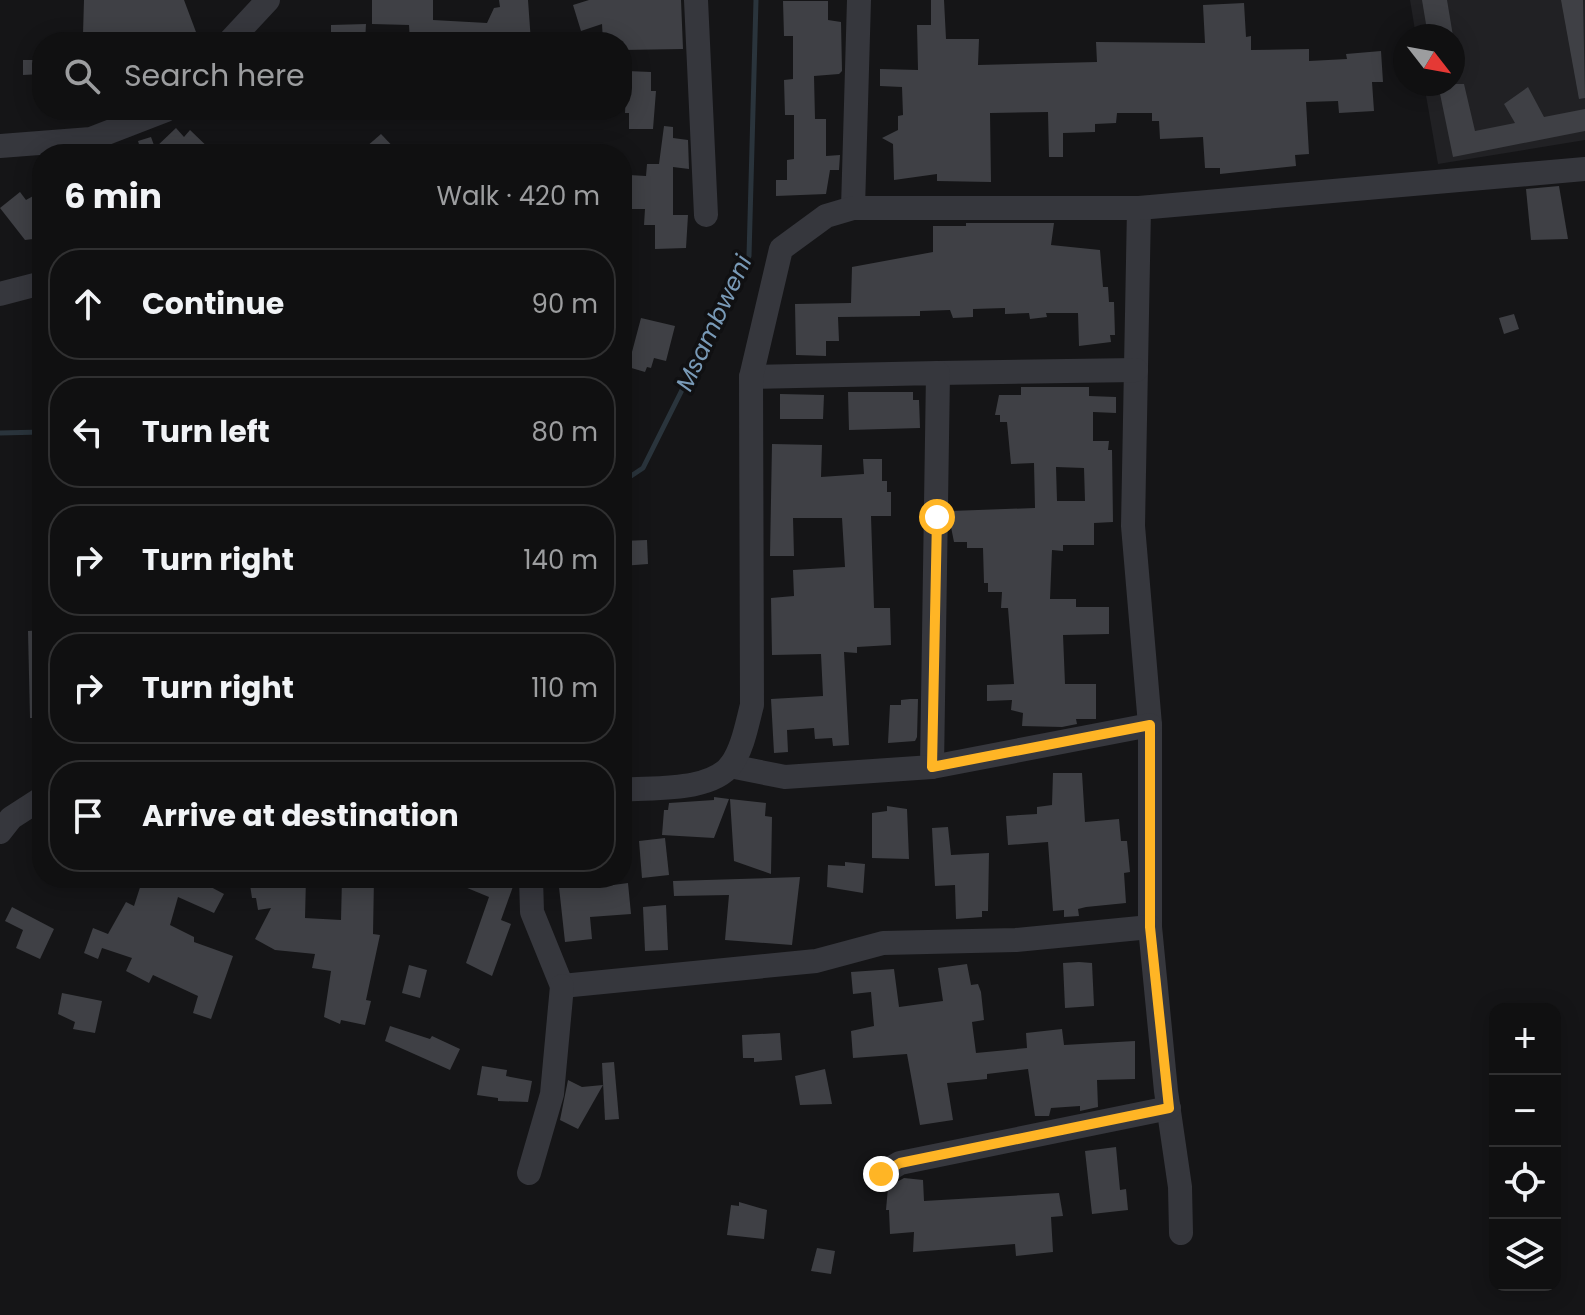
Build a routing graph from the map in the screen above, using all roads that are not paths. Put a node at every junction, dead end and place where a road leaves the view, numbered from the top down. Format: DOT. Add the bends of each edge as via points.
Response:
graph roads {
  1 [pos="268,0"];
  2 [pos="696,0"];
  3 [pos="859,0"];
  4 [pos="238,32"];
  5 [pos="140,120"];
  6 [pos="0,146"];
  7 [pos="1585,169"];
  8 [pos="853,208"];
  9 [pos="1139,208"];
  10 [pos="706,215"];
  11 [pos="32,286"];
  12 [pos="0,294"];
  13 [pos="1136,370"];
  14 [pos="938,373"];
  15 [pos="751,377"];
  16 [pos="1150,725"];
  17 [pos="730,766"];
  18 [pos="932,767"];
  19 [pos="632,789"];
  20 [pos="32,804"];
  21 [pos="0,832"];
  22 [pos="531,888"];
  23 [pos="1150,927"];
  24 [pos="562,986"];
  25 [pos="1169,1108"];
  26 [pos="529,1173"];
  27 [pos="881,1174"];
  28 [pos="1181,1233"];
  1 -- 4 [label="street"];
  2 -- 10 [label="street"];
  3 -- 8 [label="street"];
  5 -- 6 [label="street" via="91,139"];
  7 -- 9 [label="street"];
  8 -- 9 [label="street"];
  8 -- 15 [label="street" via="826,216 781,249"];
  9 -- 13 [label="street"];
  11 -- 12 [label="street"];
  13 -- 14 [label="street"];
  13 -- 16 [label="street" via="1133,526"];
  14 -- 15 [label="street"];
  14 -- 18 [label="street"];
  15 -- 17 [label="street" via="752,705"];
  16 -- 18 [label="street"];
  16 -- 23 [label="street"];
  17 -- 18 [label="street" via="785,777"];
  17 -- 19 [label="street" via="693,784"];
  20 -- 21 [label="street"];
  22 -- 24 [label="street" via="532,912"];
  23 -- 24 [label="street" via="1016,940 883,943 816,961"];
  23 -- 25 [label="street"];
  24 -- 26 [label="street" via="552,1094"];
  25 -- 27 [label="street" via="900,1163"];
  25 -- 28 [label="street"];
}
